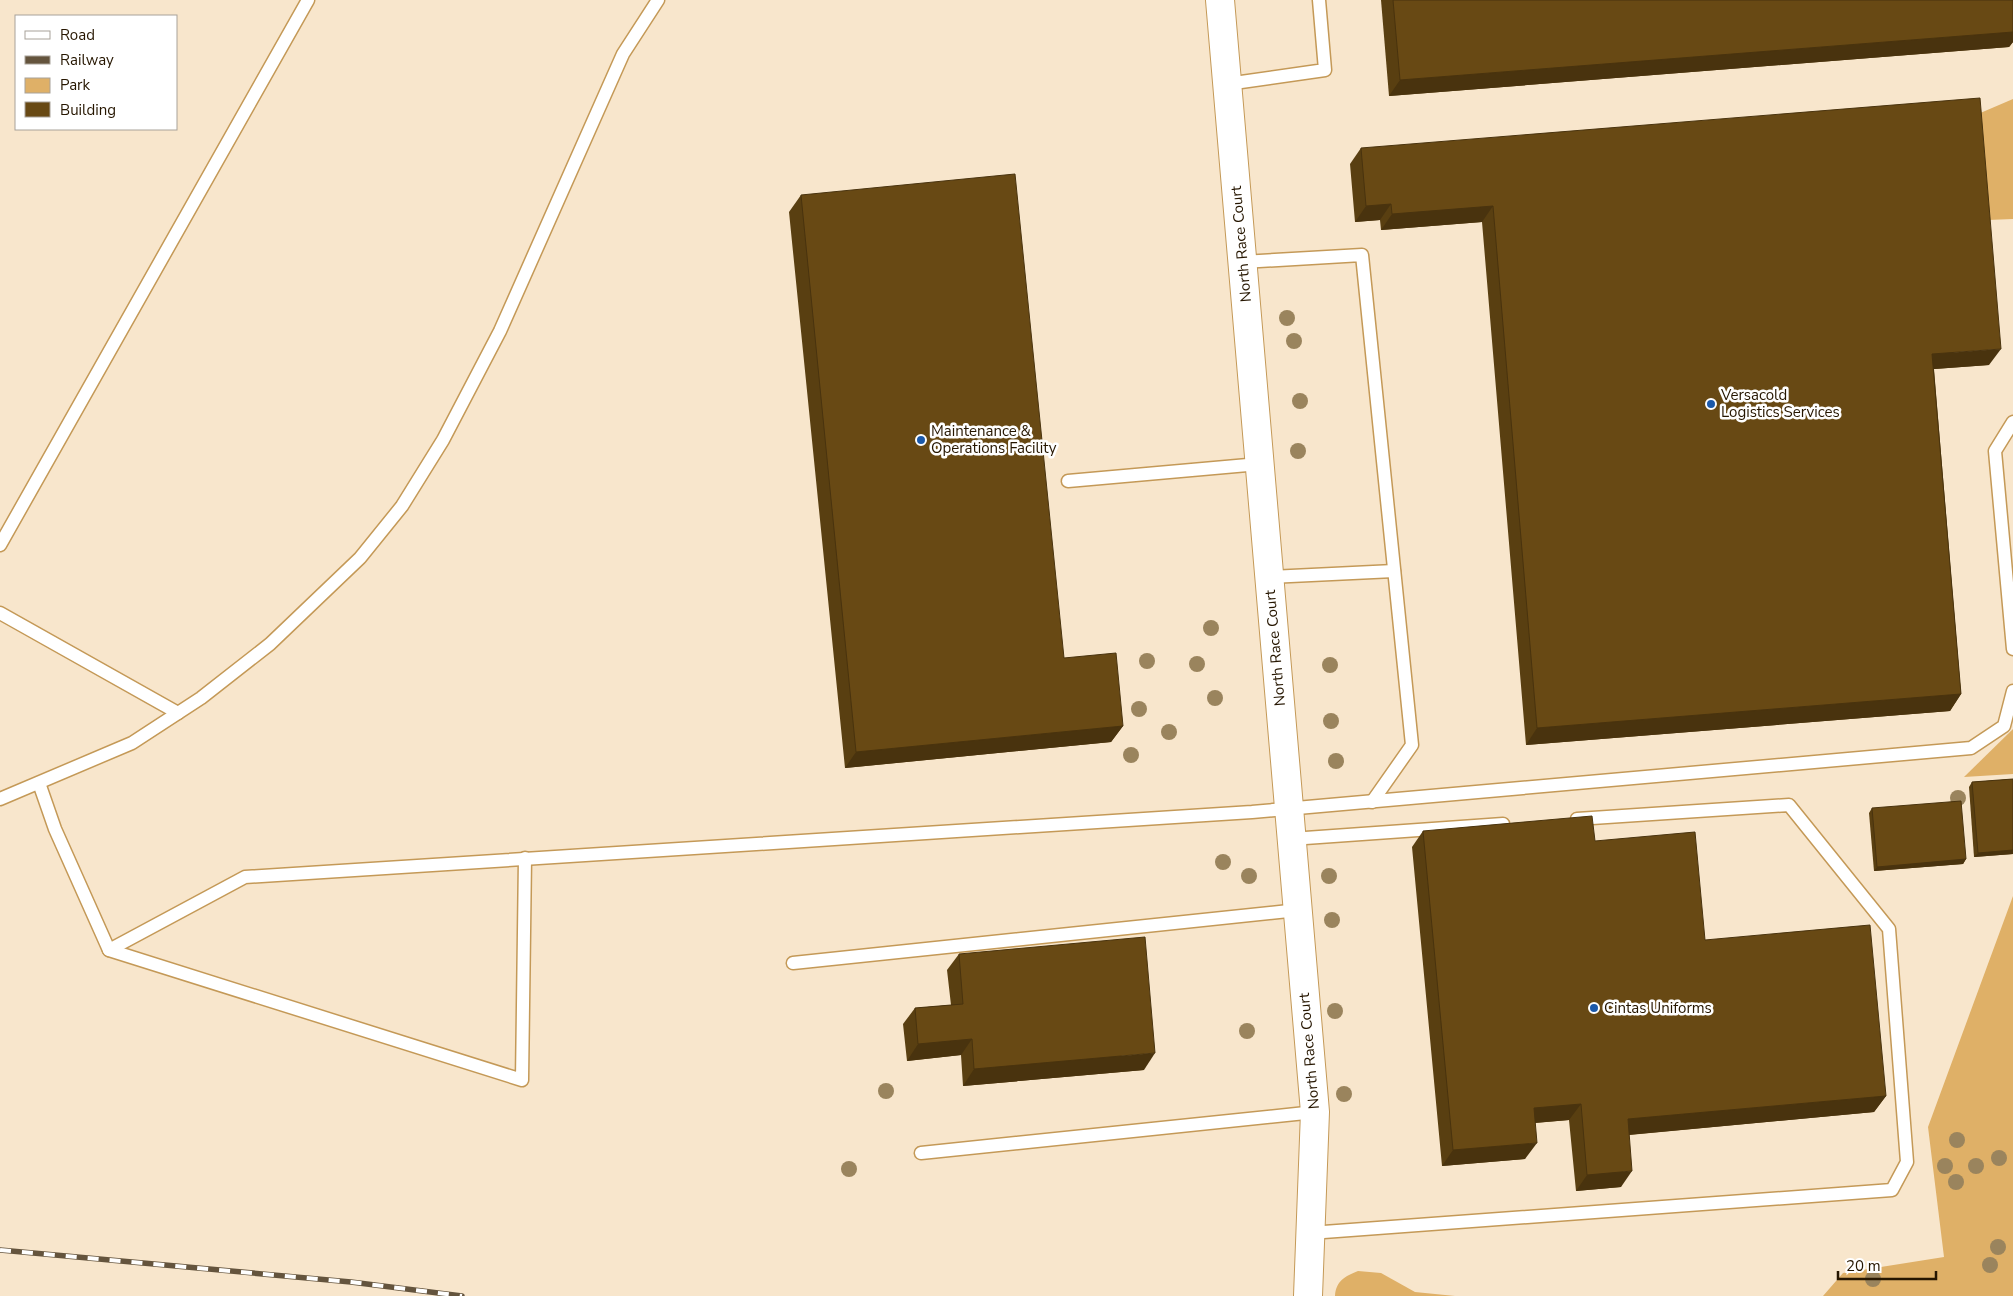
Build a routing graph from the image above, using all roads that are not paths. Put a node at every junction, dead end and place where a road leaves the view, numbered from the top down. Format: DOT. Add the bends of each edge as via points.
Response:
graph roads {
  1 [pos="308,0"];
  2 [pos="658,0"];
  3 [pos="1220,0"];
  4 [pos="1319,0"];
  5 [pos="1227,84"];
  6 [pos="1242,262"];
  7 [pos="2013,422"];
  8 [pos="1259,464"];
  9 [pos="1068,481"];
  10 [pos="0,545"];
  11 [pos="1394,571"];
  12 [pos="1269,576"];
  13 [pos="0,613"];
  14 [pos="2013,649"];
  15 [pos="2013,691"];
  16 [pos="178,713"];
  17 [pos="38,783"];
  18 [pos="0,800"];
  19 [pos="1372,802"];
  20 [pos="1289,809"];
  21 [pos="1561,820"];
  22 [pos="1511,824"];
  23 [pos="1291,839"];
  24 [pos="525,858"];
  25 [pos="1298,910"];
  26 [pos="109,950"];
  27 [pos="793,964"];
  28 [pos="1315,1112"];
  29 [pos="922,1153"];
  30 [pos="1310,1234"];
  31 [pos="1308,1296"];
  1 -- 10 [label="lane"];
  2 -- 16 [label="lane" via="623,54 500,331 443,440 402,506 360,558 270,644"];
  3 -- 5 [label="street, North Race Court"];
  4 -- 5 [label="lane" via="1325,70"];
  5 -- 6 [label="street, North Race Court"];
  6 -- 8 [label="street, North Race Court"];
  6 -- 11 [label="lane" via="1362,255"];
  7 -- 14 [label="lane" via="1995,450"];
  8 -- 9 [label="lane"];
  8 -- 12 [label="street, North Race Court"];
  11 -- 12 [label="lane"];
  11 -- 19 [label="lane" via="1412,745"];
  12 -- 20 [label="street, North Race Court"];
  13 -- 16 [label="lane"];
  15 -- 19 [label="lane" via="2004,726 1971,748"];
  16 -- 17 [label="lane" via="132,743"];
  17 -- 18 [label="lane"];
  17 -- 26 [label="lane"];
  19 -- 20 [label="lane"];
  20 -- 23 [label="street, North Race Court"];
  20 -- 24 [label="lane"];
  21 -- 30 [label="lane" via="1789,804 1889,930 1907,1162 1892,1190"];
  22 -- 23 [label="lane"];
  23 -- 25 [label="street, North Race Court"];
  24 -- 26 [label="lane" via="245,876"];
  24 -- 26 [label="lane" via="522,1080"];
  25 -- 27 [label="lane"];
  25 -- 28 [label="street, North Race Court"];
  28 -- 29 [label="lane"];
  28 -- 30 [label="street, North Race Court"];
  30 -- 31 [label="street, North Race Court"];
}
